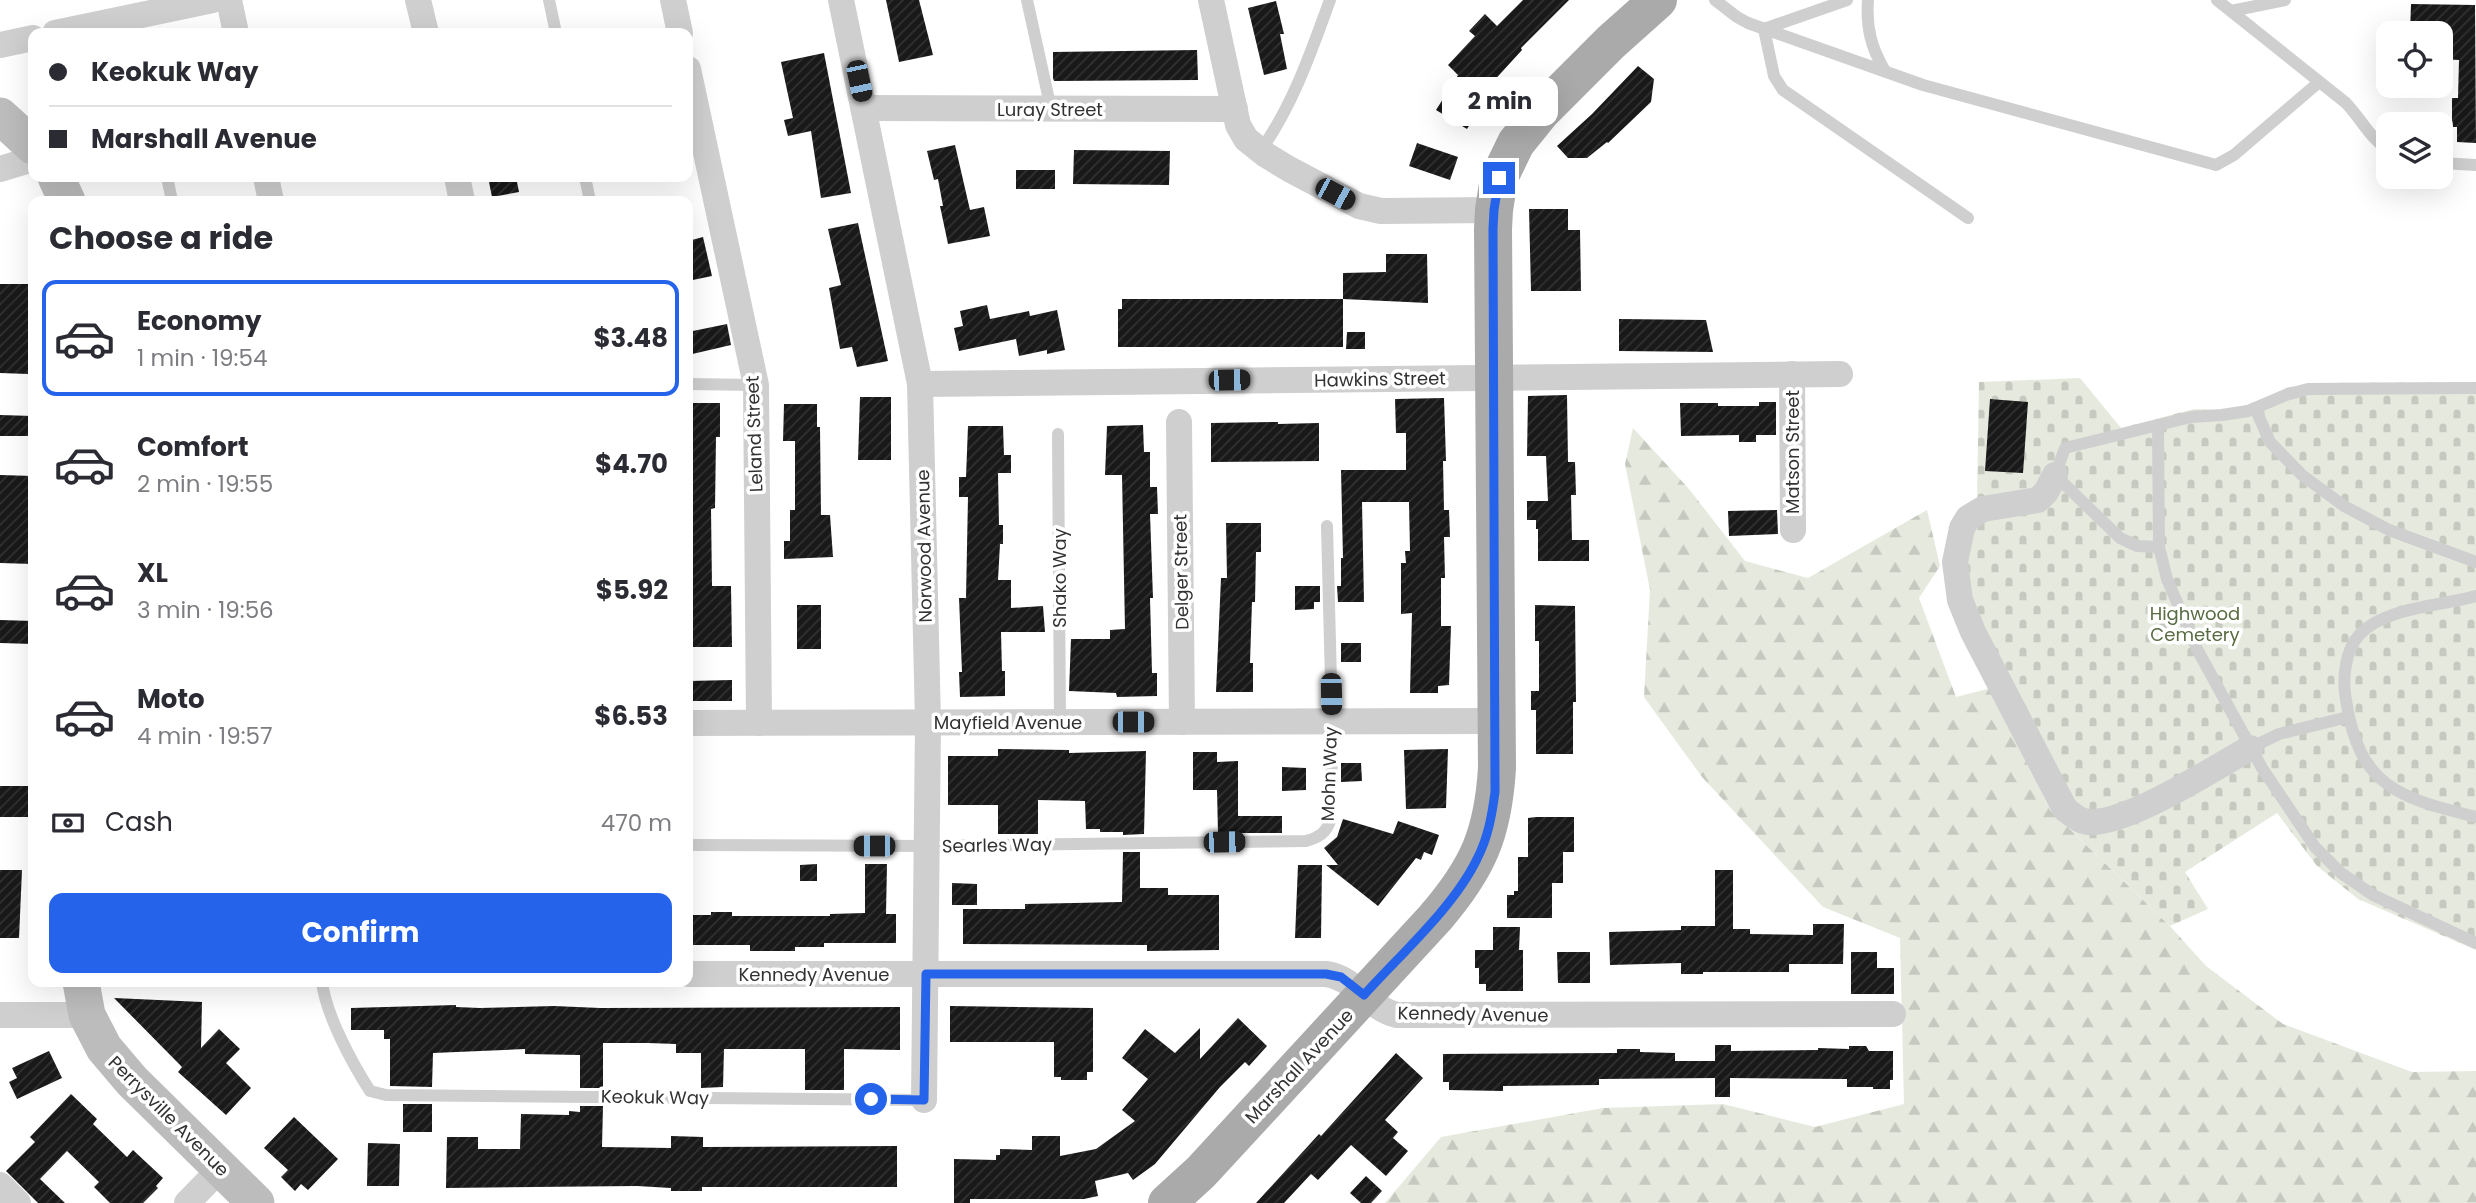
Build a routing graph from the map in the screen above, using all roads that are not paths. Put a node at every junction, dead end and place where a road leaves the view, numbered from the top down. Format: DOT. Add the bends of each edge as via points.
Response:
graph roads {
  1 [pos="213,0"];
  2 [pos="229,0"];
  3 [pos="418,0"];
  4 [pos="549,0"];
  5 [pos="673,0"];
  6 [pos="841,0"];
  7 [pos="1027,0"];
  8 [pos="1211,0"];
  9 [pos="1330,0"];
  10 [pos="1658,0"];
  11 [pos="1715,0"];
  12 [pos="1847,0"];
  13 [pos="1868,0"];
  14 [pos="2217,0"];
  15 [pos="2286,0"];
  16 [pos="2231,11"];
  17 [pos="79,28"];
  18 [pos="235,28"];
  19 [pos="425,28"];
  20 [pos="555,28"];
  21 [pos="679,28"];
  22 [pos="1764,29"];
  23 [pos="28,39"];
  24 [pos="0,45"];
  25 [pos="1885,71"];
  26 [pos="2318,83"];
  27 [pos="693,92"];
  28 [pos="865,108"];
  29 [pos="1051,109"];
  30 [pos="1235,109"];
  31 [pos="0,116"];
  32 [pos="2376,139"];
  33 [pos="28,140"];
  34 [pos="1261,150"];
  35 [pos="28,161"];
  36 [pos="2453,164"];
  37 [pos="2476,165"];
  38 [pos="0,169"];
  39 [pos="168,182"];
  40 [pos="171,196"];
  41 [pos="1494,210"];
  42 [pos="1968,218"];
  43 [pos="1792,374"];
  44 [pos="1840,374"];
  45 [pos="1494,377"];
  46 [pos="693,384"];
  47 [pos="920,384"];
  48 [pos="756,385"];
  49 [pos="2476,388"];
  50 [pos="2255,408"];
  51 [pos="1180,422"];
  52 [pos="2158,425"];
  53 [pos="1058,434"];
  54 [pos="2055,475"];
  55 [pos="1327,526"];
  56 [pos="1793,530"];
  57 [pos="2159,548"];
  58 [pos="2476,562"];
  59 [pos="2476,596"];
  60 [pos="2348,718"];
  61 [pos="1496,721"];
  62 [pos="928,722"];
  63 [pos="1060,722"];
  64 [pos="1182,722"];
  65 [pos="1332,722"];
  66 [pos="693,723"];
  67 [pos="759,723"];
  68 [pos="2250,748"];
  69 [pos="2476,817"];
  70 [pos="1306,841"];
  71 [pos="693,845"];
  72 [pos="927,846"];
  73 [pos="2476,943"];
  74 [pos="693,974"];
  75 [pos="926,974"];
  76 [pos="323,987"];
  77 [pos="1364,995"];
  78 [pos="84,998"];
  79 [pos="1893,1014"];
  80 [pos="0,1015"];
  81 [pos="924,1100"];
  82 [pos="221,1168"];
  83 [pos="0,1185"];
  84 [pos="1172,1201"];
  85 [pos="18,1203"];
  86 [pos="187,1203"];
  87 [pos="256,1203"];
  1 -- 17 [label="street"];
  2 -- 18 [label="street"];
  3 -- 19 [label="street"];
  4 -- 20 [label="lane"];
  5 -- 21 [label="street"];
  6 -- 28 [label="street, Norwood Avenue"];
  7 -- 29 [label="lane"];
  8 -- 30 [label="street"];
  9 -- 34 [label="lane" via="1307,65 1277,128"];
  10 -- 41 [label="main road, Marshall Avenue" via="1528,127 1506,160"];
  11 -- 22 [label="lane"];
  12 -- 22 [label="lane"];
  13 -- 25 [label="lane" via="1869,33"];
  14 -- 16 [label="lane"];
  15 -- 16 [label="lane"];
  16 -- 26 [label="lane"];
  22 -- 25 [label="lane"];
  22 -- 42 [label="lane" via="1774,76 1783,90"];
  23 -- 24 [label="street"];
  25 -- 26 [label="lane" via="2216,165"];
  26 -- 32 [label="lane" via="2346,103"];
  27 -- 48 [label="street, Leland Street"];
  28 -- 29 [label="street, Luray Street"];
  28 -- 47 [label="street, Norwood Avenue"];
  29 -- 30 [label="street, Luray Street"];
  30 -- 34 [label="street" via="1242,132"];
  31 -- 33 [label="main road"];
  34 -- 41 [label="street" via="1369,209"];
  35 -- 38 [label="street"];
  36 -- 37 [label="lane"];
  39 -- 40 [label="lane"];
  41 -- 45 [label="main road, Marshall Avenue"];
  43 -- 44 [label="street, Hawkins Street"];
  43 -- 45 [label="street, Hawkins Street"];
  43 -- 56 [label="street, Matson Street"];
  45 -- 47 [label="street, Hawkins Street"];
  45 -- 61 [label="main road, Marshall Avenue"];
  46 -- 48 [label="lane"];
  47 -- 62 [label="street, Norwood Avenue"];
  48 -- 67 [label="street, Leland Street"];
  49 -- 50 [label="lane" via="2308,389"];
  50 -- 52 [label="lane"];
  50 -- 58 [label="lane" via="2270,442 2302,475 2344,506 2389,530"];
  51 -- 64 [label="street, Delger Street"];
  52 -- 54 [label="lane" via="2066,448"];
  52 -- 57 [label="lane"];
  53 -- 63 [label="lane, Shako Way"];
  54 -- 57 [label="lane" via="2120,538 2137,546"];
  54 -- 68 [label="street" via="2038,500 1983,509 1968,518 1955,562 1960,600 1973,632 2065,809 2077,820 2093,822 2123,815"];
  55 -- 65 [label="lane, Mohn Way"];
  57 -- 68 [label="lane" via="2197,649"];
  59 -- 60 [label="lane" via="2404,611 2360,634 2350,649 2345,672"];
  60 -- 68 [label="lane" via="2279,734"];
  60 -- 69 [label="lane" via="2358,750 2387,785 2407,798"];
  61 -- 65 [label="street, Mayfield Avenue"];
  61 -- 77 [label="main road, Marshall Avenue" via="1495,792 1478,859 1452,899"];
  62 -- 63 [label="street, Mayfield Avenue"];
  62 -- 67 [label="street, Mayfield Avenue"];
  62 -- 72 [label="street, Norwood Avenue"];
  63 -- 64 [label="street, Mayfield Avenue"];
  64 -- 65 [label="street, Mayfield Avenue"];
  65 -- 70 [label="lane, Mohn Way" via="1331,819 1327,830"];
  66 -- 67 [label="street, Mayfield Avenue"];
  68 -- 73 [label="lane" via="2315,847 2341,873 2373,895"];
  70 -- 72 [label="lane, Searles Way"];
  71 -- 72 [label="lane, Searles Way"];
  72 -- 75 [label="street, Norwood Avenue"];
  74 -- 75 [label="street, Kennedy Avenue"];
  75 -- 77 [label="street, Kennedy Avenue" via="1326,974 1341,977"];
  75 -- 81 [label="street, Norwood Avenue"];
  76 -- 81 [label="lane, Keokuk Way" via="357,1070 370,1091 386,1095"];
  77 -- 79 [label="street, Kennedy Avenue" via="1385,1012 1397,1015"];
  77 -- 84 [label="main road, Marshall Avenue"];
  78 -- 80 [label="street"];
  78 -- 82 [label="main road, Perrysville Avenue" via="104,1048 116,1064"];
  82 -- 86 [label="street"];
  82 -- 87 [label="main road, Perrysville Avenue"];
  83 -- 85 [label="street"];
}
